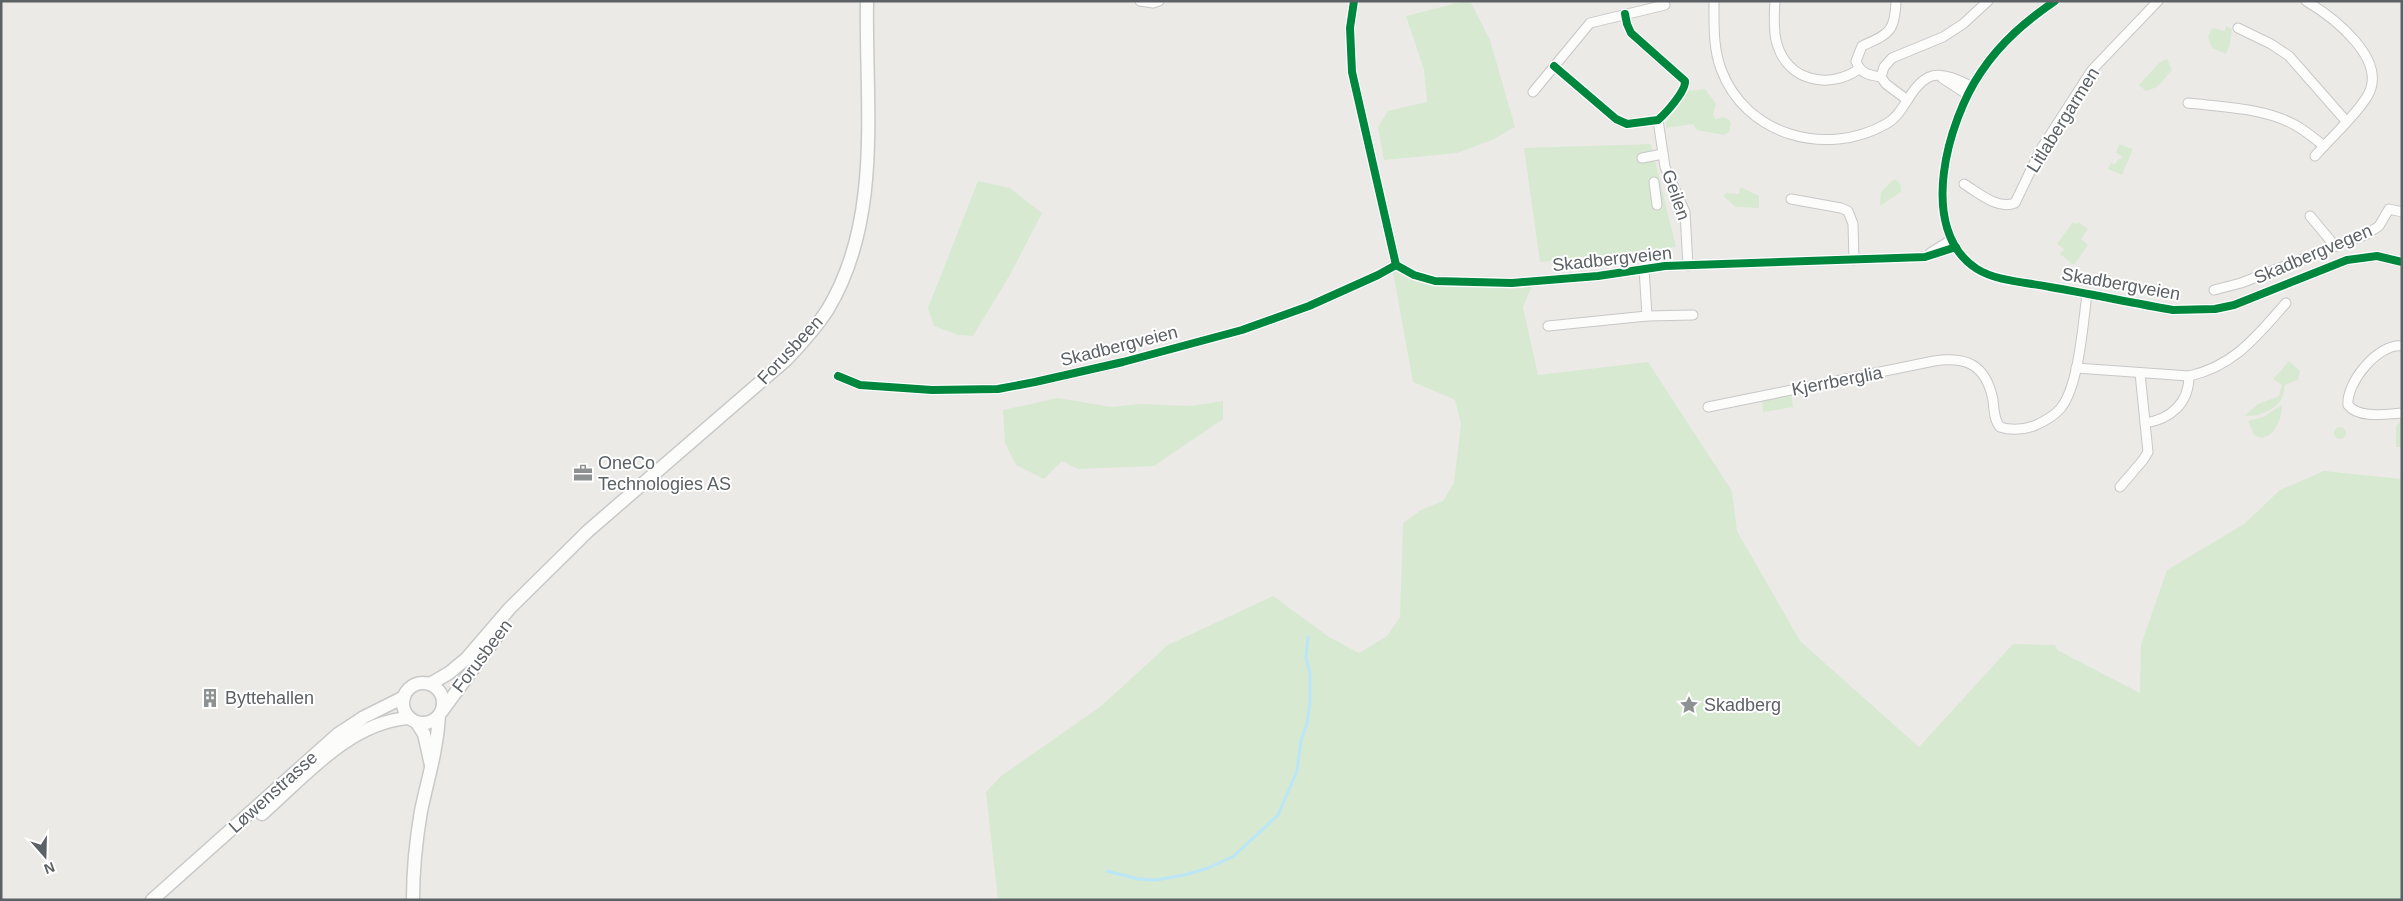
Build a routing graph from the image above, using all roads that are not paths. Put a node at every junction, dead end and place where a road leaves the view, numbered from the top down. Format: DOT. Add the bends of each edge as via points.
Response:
graph roads {
  1 [pos="867,1"];
  2 [pos="1140,1"];
  3 [pos="1158,1"];
  4 [pos="1354,1"];
  5 [pos="1714,1"];
  6 [pos="1775,1"];
  7 [pos="1896,1"];
  8 [pos="1988,1"];
  9 [pos="2055,1"];
  10 [pos="2158,1"];
  11 [pos="2306,1"];
  12 [pos="1664,5"];
  13 [pos="1625,14"];
  14 [pos="2238,28"];
  15 [pos="1554,66"];
  16 [pos="1859,69"];
  17 [pos="1881,77"];
  18 [pos="1970,91"];
  19 [pos="1533,92"];
  20 [pos="1906,99"];
  21 [pos="2188,103"];
  22 [pos="1658,120"];
  23 [pos="2346,121"];
  24 [pos="2324,146"];
  25 [pos="1663,154"];
  26 [pos="2315,156"];
  27 [pos="1642,158"];
  28 [pos="1654,182"];
  29 [pos="1964,184"];
  30 [pos="1791,199"];
  31 [pos="1657,205"];
  32 [pos="2402,212"];
  33 [pos="2310,216"];
  34 [pos="1953,243"];
  35 [pos="2334,246"];
  36 [pos="1854,260"];
  37 [pos="2402,262"];
  38 [pos="1396,265"];
  39 [pos="1688,266"];
  40 [pos="1644,268"];
  41 [pos="2214,290"];
  42 [pos="2087,294"];
  43 [pos="2286,303"];
  44 [pos="1693,315"];
  45 [pos="1647,316"];
  46 [pos="1548,326"];
  47 [pos="2402,346"];
  48 [pos="2076,368"];
  49 [pos="2140,373"];
  50 [pos="838,376"];
  51 [pos="2188,376"];
  52 [pos="1708,408"];
  53 [pos="2402,413"];
  54 [pos="2145,423"];
  55 [pos="2120,487"];
  56 [pos="519,602"];
  57 [pos="430,684"];
  58 [pos="404,697"];
  59 [pos="441,713"];
  60 [pos="413,720"];
  61 [pos="431,768"];
  62 [pos="152,900"];
  63 [pos="163,900"];
  64 [pos="414,900"];
  1 -- 56 [label="main road, Forusbeen" via="867,175 863,211 855,247 828,309 787,360 588,531"];
  2 -- 3 [label="street"];
  4 -- 38 [label="street" via="1350,28 1352,72"];
  5 -- 20 [label="street" via="1715,43 1723,74 1740,102 1771,126 1804,139 1838,140 1886,124 1898,114"];
  6 -- 16 [label="street" via="1776,43 1796,72 1819,81 1847,77"];
  7 -- 16 [label="street" via="1895,17 1889,32 1880,40 1862,46 1856,58"];
  8 -- 17 [label="street" via="1943,37 1892,58"];
  9 -- 18 [label="street" via="2009,37 1980,72"];
  10 -- 29 [label="street, Litlabergarmen" via="2092,70 2041,149 2015,202 2010,205 1998,203"];
  11 -- 23 [label="street" via="2345,30 2370,68 2372,84 2368,94"];
  12 -- 13 [label="street"];
  13 -- 15 [label="street" via="1590,23"];
  13 -- 22 [label="street" via="1632,33 1685,81 1683,89"];
  14 -- 23 [label="street" via="2289,56"];
  15 -- 19 [label="street"];
  15 -- 22 [label="street" via="1616,119 1628,124"];
  16 -- 17 [label="street"];
  17 -- 20 [label="street"];
  18 -- 20 [label="street" via="1940,76 1930,77"];
  18 -- 34 [label="street" via="1953,136 1943,182 1944,223"];
  21 -- 24 [label="street" via="2282,119"];
  22 -- 25 [label="street, Geilen"];
  23 -- 24 [label="street"];
  24 -- 26 [label="street"];
  25 -- 27 [label="street, Geilen"];
  25 -- 39 [label="street, Geilen" via="1685,212"];
  28 -- 31 [label="street, Geilen"];
  30 -- 36 [label="street" via="1848,212 1853,224"];
  32 -- 35 [label="street, Skadbergvegen" via="2389,209 2374,230"];
  33 -- 35 [label="street"];
  34 -- 36 [label="street, Skadbergveien" via="1924,257"];
  34 -- 42 [label="street, Skadbergveien" via="1970,264 1989,274"];
  35 -- 41 [label="street, Skadbergvegen" via="2241,283"];
  36 -- 39 [label="street, Skadbergveien"];
  37 -- 42 [label="street, Skadbergveien" via="2377,256 2347,260 2215,309 2173,310"];
  38 -- 40 [label="street, Skadbergveien" via="1414,275 1435,280 1512,283 1598,276"];
  38 -- 50 [label="street, Skadbergveien" via="1301,310 1242,330 1026,384 998,389 932,390 860,385"];
  39 -- 40 [label="street, Skadbergveien"];
  40 -- 45 [label="street"];
  42 -- 48 [label="street"];
  43 -- 51 [label="street" via="2240,353 2217,367"];
  44 -- 45 [label="street"];
  45 -- 46 [label="street"];
  47 -- 53 [label="street" via="2389,348 2375,356 2360,372 2348,399 2348,405 2357,412"];
  48 -- 49 [label="street"];
  48 -- 52 [label="street, Kjerrberglia" via="2071,389 2060,409 2026,429 2012,430 1997,423 1987,381 1980,370 1958,359 1934,361"];
  49 -- 51 [label="street"];
  49 -- 54 [label="street"];
  51 -- 54 [label="street" via="2187,395 2175,410 2167,418"];
  54 -- 55 [label="street" via="2147,454"];
  56 -- 57 [label="main road, Forusbeen" via="457,666"];
  56 -- 59 [label="main road, Forusbeen"];
  57 -- 58 [label="main road" via="416,684"];
  57 -- 59 [label="main road" via="440,692 444,704"];
  58 -- 60 [label="main road" via="405,712"];
  58 -- 62 [label="main road, Løwenstrasse" via="338,734"];
  59 -- 60 [label="main road" via="433,721"];
  59 -- 61 [label="main road"];
  60 -- 61 [label="main road" via="426,740"];
  60 -- 63 [label="main road, Løwenstrasse" via="385,721 349,738"];
  61 -- 64 [label="main road" via="417,839"];
}
